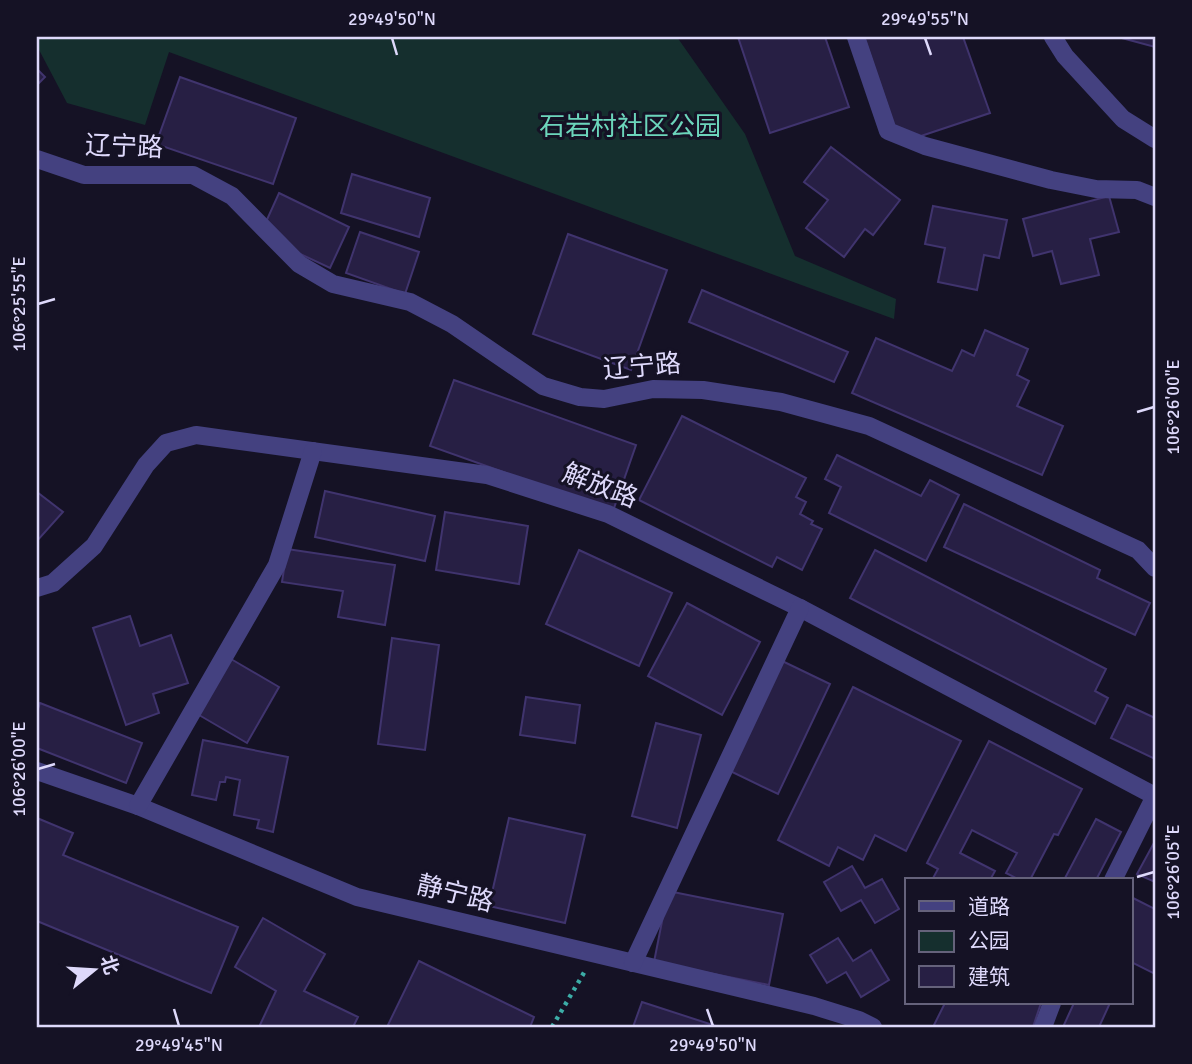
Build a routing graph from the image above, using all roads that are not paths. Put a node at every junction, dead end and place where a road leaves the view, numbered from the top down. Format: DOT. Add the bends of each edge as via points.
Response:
graph roads {
  1 [pos="856,37"];
  2 [pos="1053,37"];
  3 [pos="1155,139"];
  4 [pos="37,159"];
  5 [pos="1155,197"];
  6 [pos="313,452"];
  7 [pos="1155,568"];
  8 [pos="37,588"];
  9 [pos="800,608"];
  10 [pos="37,771"];
  11 [pos="1155,796"];
  12 [pos="138,806"];
  13 [pos="1114,878"];
  14 [pos="633,963"];
  15 [pos="1052,1004"];
  16 [pos="873,1027"];
  17 [pos="1043,1027"];
  1 -- 5 [label="street" via="888,131 925,146 1051,180 1096,189 1137,190"];
  2 -- 3 [label="street" via="1123,119"];
  4 -- 7 [label="street, 辽宁路" via="83,175 193,175 232,196 299,264 332,284 410,302 452,324 543,386 604,399 653,389 703,390 781,402 869,426 1138,550"];
  6 -- 8 [label="street, 解放路" via="196,435 166,443 146,464 94,546 52,583"];
  6 -- 9 [label="street, 解放路" via="487,475 608,514"];
  6 -- 12 [label="street" via="278,565"];
  9 -- 11 [label="street, 解放路"];
  9 -- 14 [label="street"];
  10 -- 12 [label="street, 静宁路"];
  11 -- 13 [label="street"];
  12 -- 14 [label="street, 静宁路" via="357,897"];
  14 -- 16 [label="street, 静宁路" via="814,1006"];
  15 -- 17 [label="street"];
}
